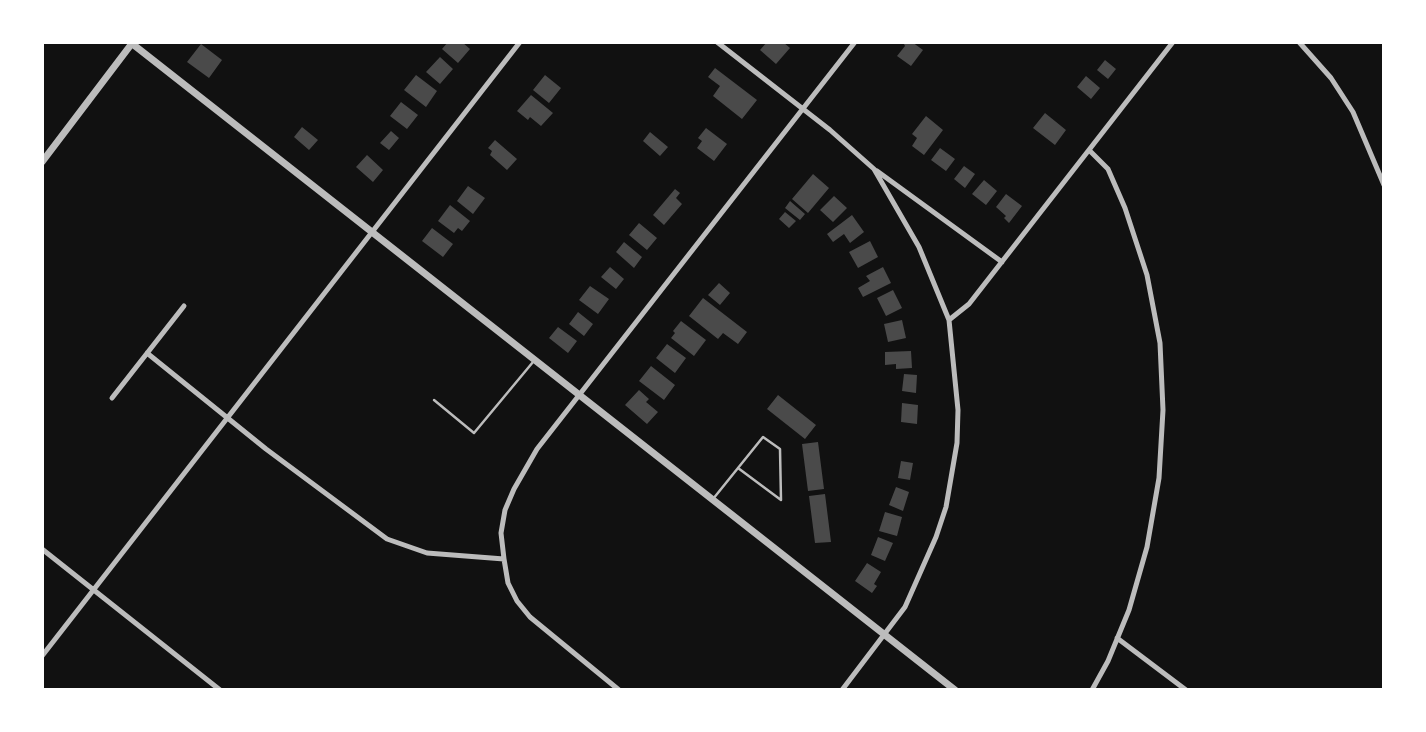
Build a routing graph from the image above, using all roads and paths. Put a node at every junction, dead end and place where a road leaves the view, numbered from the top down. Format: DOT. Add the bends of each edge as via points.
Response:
graph roads {
  1 [pos="520,42"];
  2 [pos="717,42"];
  3 [pos="855,42"];
  4 [pos="1173,42"];
  5 [pos="1299,42"];
  6 [pos="132,43"];
  7 [pos="803,108"];
  8 [pos="1089,150"];
  9 [pos="42,162"];
  10 [pos="874,169"];
  11 [pos="1384,185"];
  12 [pos="372,232"];
  13 [pos="1002,262"];
  14 [pos="184,306"];
  15 [pos="949,320"];
  16 [pos="147,353"];
  17 [pos="535,359"];
  18 [pos="579,394"];
  19 [pos="112,398"];
  20 [pos="433,400"];
  21 [pos="227,416"];
  22 [pos="738,468"];
  23 [pos="713,499"];
  24 [pos="42,549"];
  25 [pos="504,559"];
  26 [pos="93,590"];
  27 [pos="885,634"];
  28 [pos="1118,638"];
  29 [pos="42,656"];
  30 [pos="220,690"];
  31 [pos="618,690"];
  32 [pos="842,690"];
  33 [pos="955,690"];
  34 [pos="1092,690"];
  35 [pos="1186,690"];
  1 -- 12 [label="street"];
  2 -- 7 [label="street"];
  3 -- 7 [label="street"];
  4 -- 8 [label="street"];
  5 -- 11 [label="street" via="1353,112"];
  6 -- 9 [label="street"];
  6 -- 12 [label="street"];
  7 -- 10 [label="street"];
  7 -- 18 [label="street"];
  8 -- 13 [label="street"];
  8 -- 28 [label="street" via="1108,169 1137,240 1154,309 1163,375 1154,511 1139,578"];
  10 -- 13 [label="street"];
  10 -- 15 [label="street" via="919,247"];
  12 -- 17 [label="street"];
  12 -- 21 [label="street"];
  13 -- 15 [label="street" via="969,304"];
  14 -- 16 [label="street"];
  15 -- 27 [label="street" via="958,410 950,486 919,578"];
  16 -- 19 [label="street"];
  16 -- 21 [label="street"];
  17 -- 18 [label="street"];
  17 -- 20 [label="lane" via="477,432"];
  18 -- 23 [label="street"];
  18 -- 25 [label="street" via="537,449 514,489 500,533"];
  21 -- 25 [label="street" via="387,539 427,553"];
  21 -- 26 [label="street"];
  22 -- 22 [label="lane" via="763,437 780,449 781,500"];
  22 -- 23 [label="lane"];
  23 -- 27 [label="street"];
  24 -- 26 [label="street"];
  25 -- 31 [label="street" via="508,583 530,617"];
  26 -- 29 [label="street"];
  26 -- 30 [label="street"];
  27 -- 32 [label="street"];
  27 -- 33 [label="street"];
  28 -- 34 [label="street"];
  28 -- 35 [label="street"];
}
